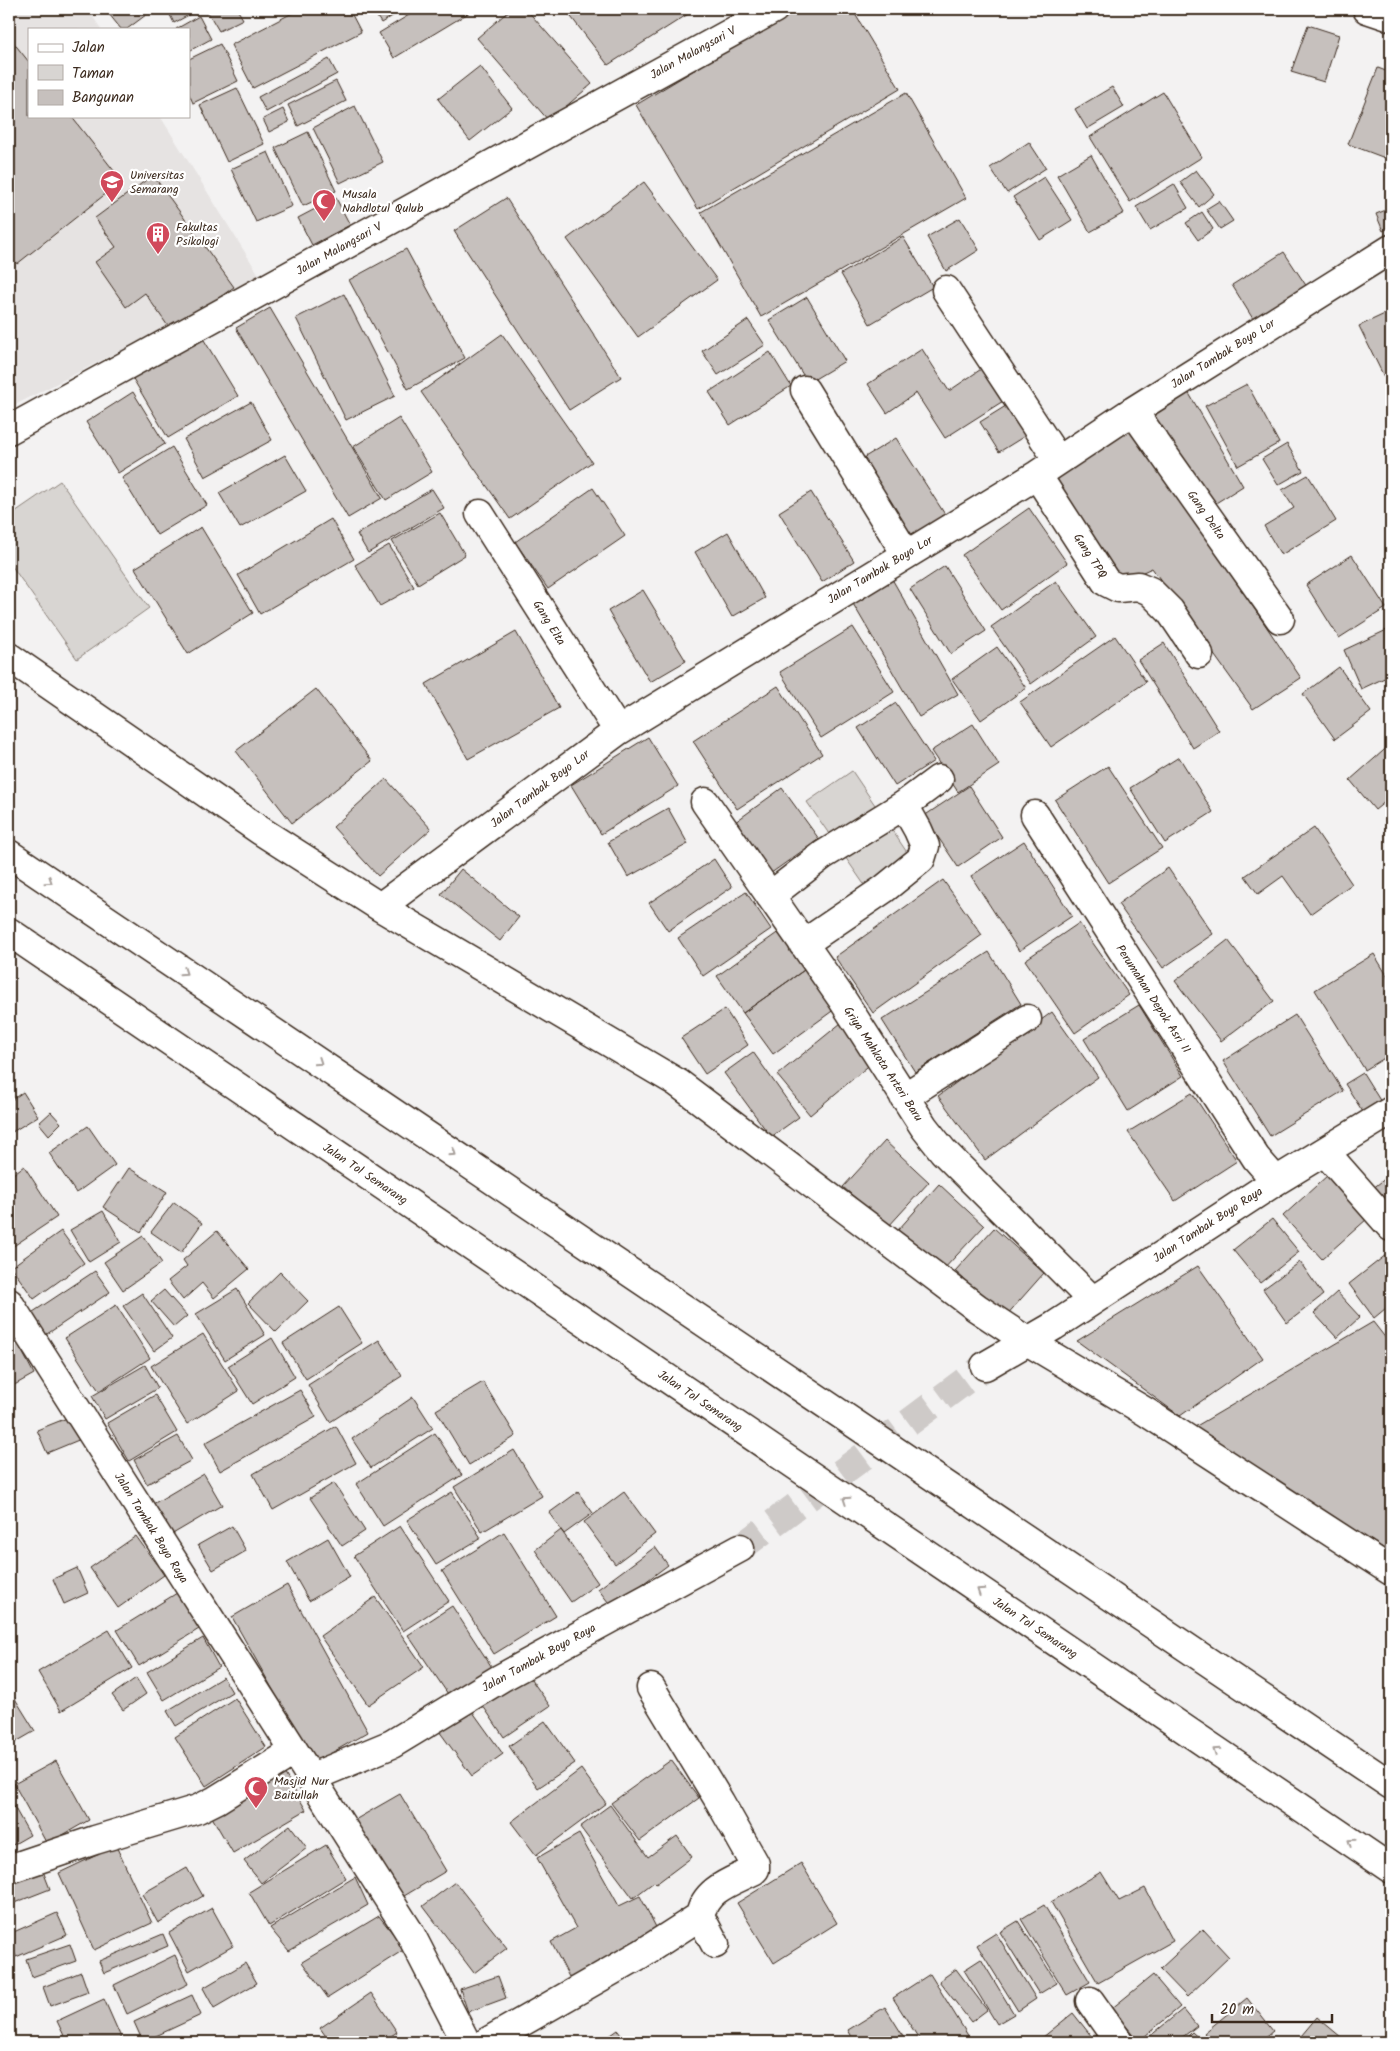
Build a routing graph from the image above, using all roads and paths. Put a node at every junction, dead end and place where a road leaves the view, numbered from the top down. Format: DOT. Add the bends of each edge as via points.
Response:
graph roads {
  1 [pos="774,9"];
  2 [pos="1367,9"];
  3 [pos="1391,17"];
  4 [pos="1391,249"];
  5 [pos="946,290"];
  6 [pos="805,390"];
  7 [pos="1132,411"];
  8 [pos="9,430"];
  9 [pos="1048,468"];
  10 [pos="480,514"];
  11 [pos="906,554"];
  12 [pos="1280,619"];
  13 [pos="1199,654"];
  14 [pos="9,657"];
  15 [pos="618,731"];
  16 [pos="939,779"];
  17 [pos="705,802"];
  18 [pos="904,805"];
  19 [pos="1035,815"];
  20 [pos="9,854"];
  21 [pos="770,896"];
  22 [pos="380,907"];
  23 [pos="9,932"];
  24 [pos="803,944"];
  25 [pos="1027,1019"];
  26 [pos="904,1097"];
  27 [pos="1391,1111"];
  28 [pos="1325,1152"];
  29 [pos="1276,1181"];
  30 [pos="1391,1228"];
  31 [pos="1092,1300"];
  32 [pos="9,1303"];
  33 [pos="1027,1341"];
  34 [pos="986,1366"];
  35 [pos="740,1548"];
  36 [pos="1391,1571"];
  37 [pos="651,1688"];
  38 [pos="293,1752"];
  39 [pos="310,1778"];
  40 [pos="1391,1786"];
  41 [pos="9,1869"];
  42 [pos="1391,1869"];
  43 [pos="700,1916"];
  44 [pos="715,1944"];
  45 [pos="1090,2001"];
  46 [pos="466,2042"];
  47 [pos="487,2042"];
  48 [pos="1120,2042"];
  1 -- 8 [label="main road, Jalan Malangsari V"];
  2 -- 3 [label="main road"];
  4 -- 7 [label="main road, Jalan Tambak Boyo Lor"];
  5 -- 9 [label="main road, Gang TPQ"];
  6 -- 11 [label="main road"];
  7 -- 9 [label="main road, Jalan Tambak Boyo Lor"];
  7 -- 12 [label="main road, Gang Delta"];
  9 -- 11 [label="main road, Jalan Tambak Boyo Lor"];
  9 -- 13 [label="main road, Gang TPQ" via="1106,582 1118,588 1138,586 1150,591 1170,611"];
  10 -- 15 [label="main road, Gang Elta"];
  11 -- 15 [label="main road, Jalan Tambak Boyo Lor"];
  14 -- 22 [label="main road" via="260,831"];
  15 -- 22 [label="main road, Jalan Tambak Boyo Lor"];
  16 -- 18 [label="main road"];
  17 -- 21 [label="main road, Griya Mahkota Arteri Baru"];
  18 -- 21 [label="main road" via="823,855"];
  18 -- 24 [label="main road" via="924,846 921,859 884,889"];
  19 -- 29 [label="main road, Perumahan Depok Asri II" via="1251,1150"];
  20 -- 40 [label="main road, one-way"];
  21 -- 24 [label="main road, Griya Mahkota Arteri Baru"];
  22 -- 33 [label="main road" via="678,1083 977,1308"];
  42 -- 23 [label="main road, Jalan Tol Semarang, one-way"];
  24 -- 26 [label="main road, Griya Mahkota Arteri Baru"];
  25 -- 26 [label="main road"];
  26 -- 31 [label="main road, Griya Mahkota Arteri Baru" via="943,1151"];
  27 -- 28 [label="main road, Jalan Tambak Boyo Raya"];
  28 -- 29 [label="main road, Jalan Tambak Boyo Raya"];
  28 -- 30 [label="main road"];
  29 -- 31 [label="main road, Jalan Tambak Boyo Raya"];
  31 -- 33 [label="main road, Jalan Tambak Boyo Raya"];
  32 -- 38 [label="main road, Jalan Tambak Boyo Raya"];
  33 -- 34 [label="main road, Jalan Tambak Boyo Raya"];
  33 -- 36 [label="main road" via="1146,1412"];
  35 -- 39 [label="main road, Jalan Tambak Boyo Raya" via="501,1678 392,1744"];
  37 -- 43 [label="main road" via="755,1864 753,1871 717,1888 708,1897"];
  38 -- 39 [label="main road, Jalan Tambak Boyo Raya"];
  38 -- 41 [label="main road" via="198,1809"];
  39 -- 46 [label="main road, Jalan Tambak Boyo Raya" via="410,1933"];
  43 -- 44 [label="main road"];
  43 -- 47 [label="main road" via="641,1954"];
  45 -- 48 [label="main road"];
}
